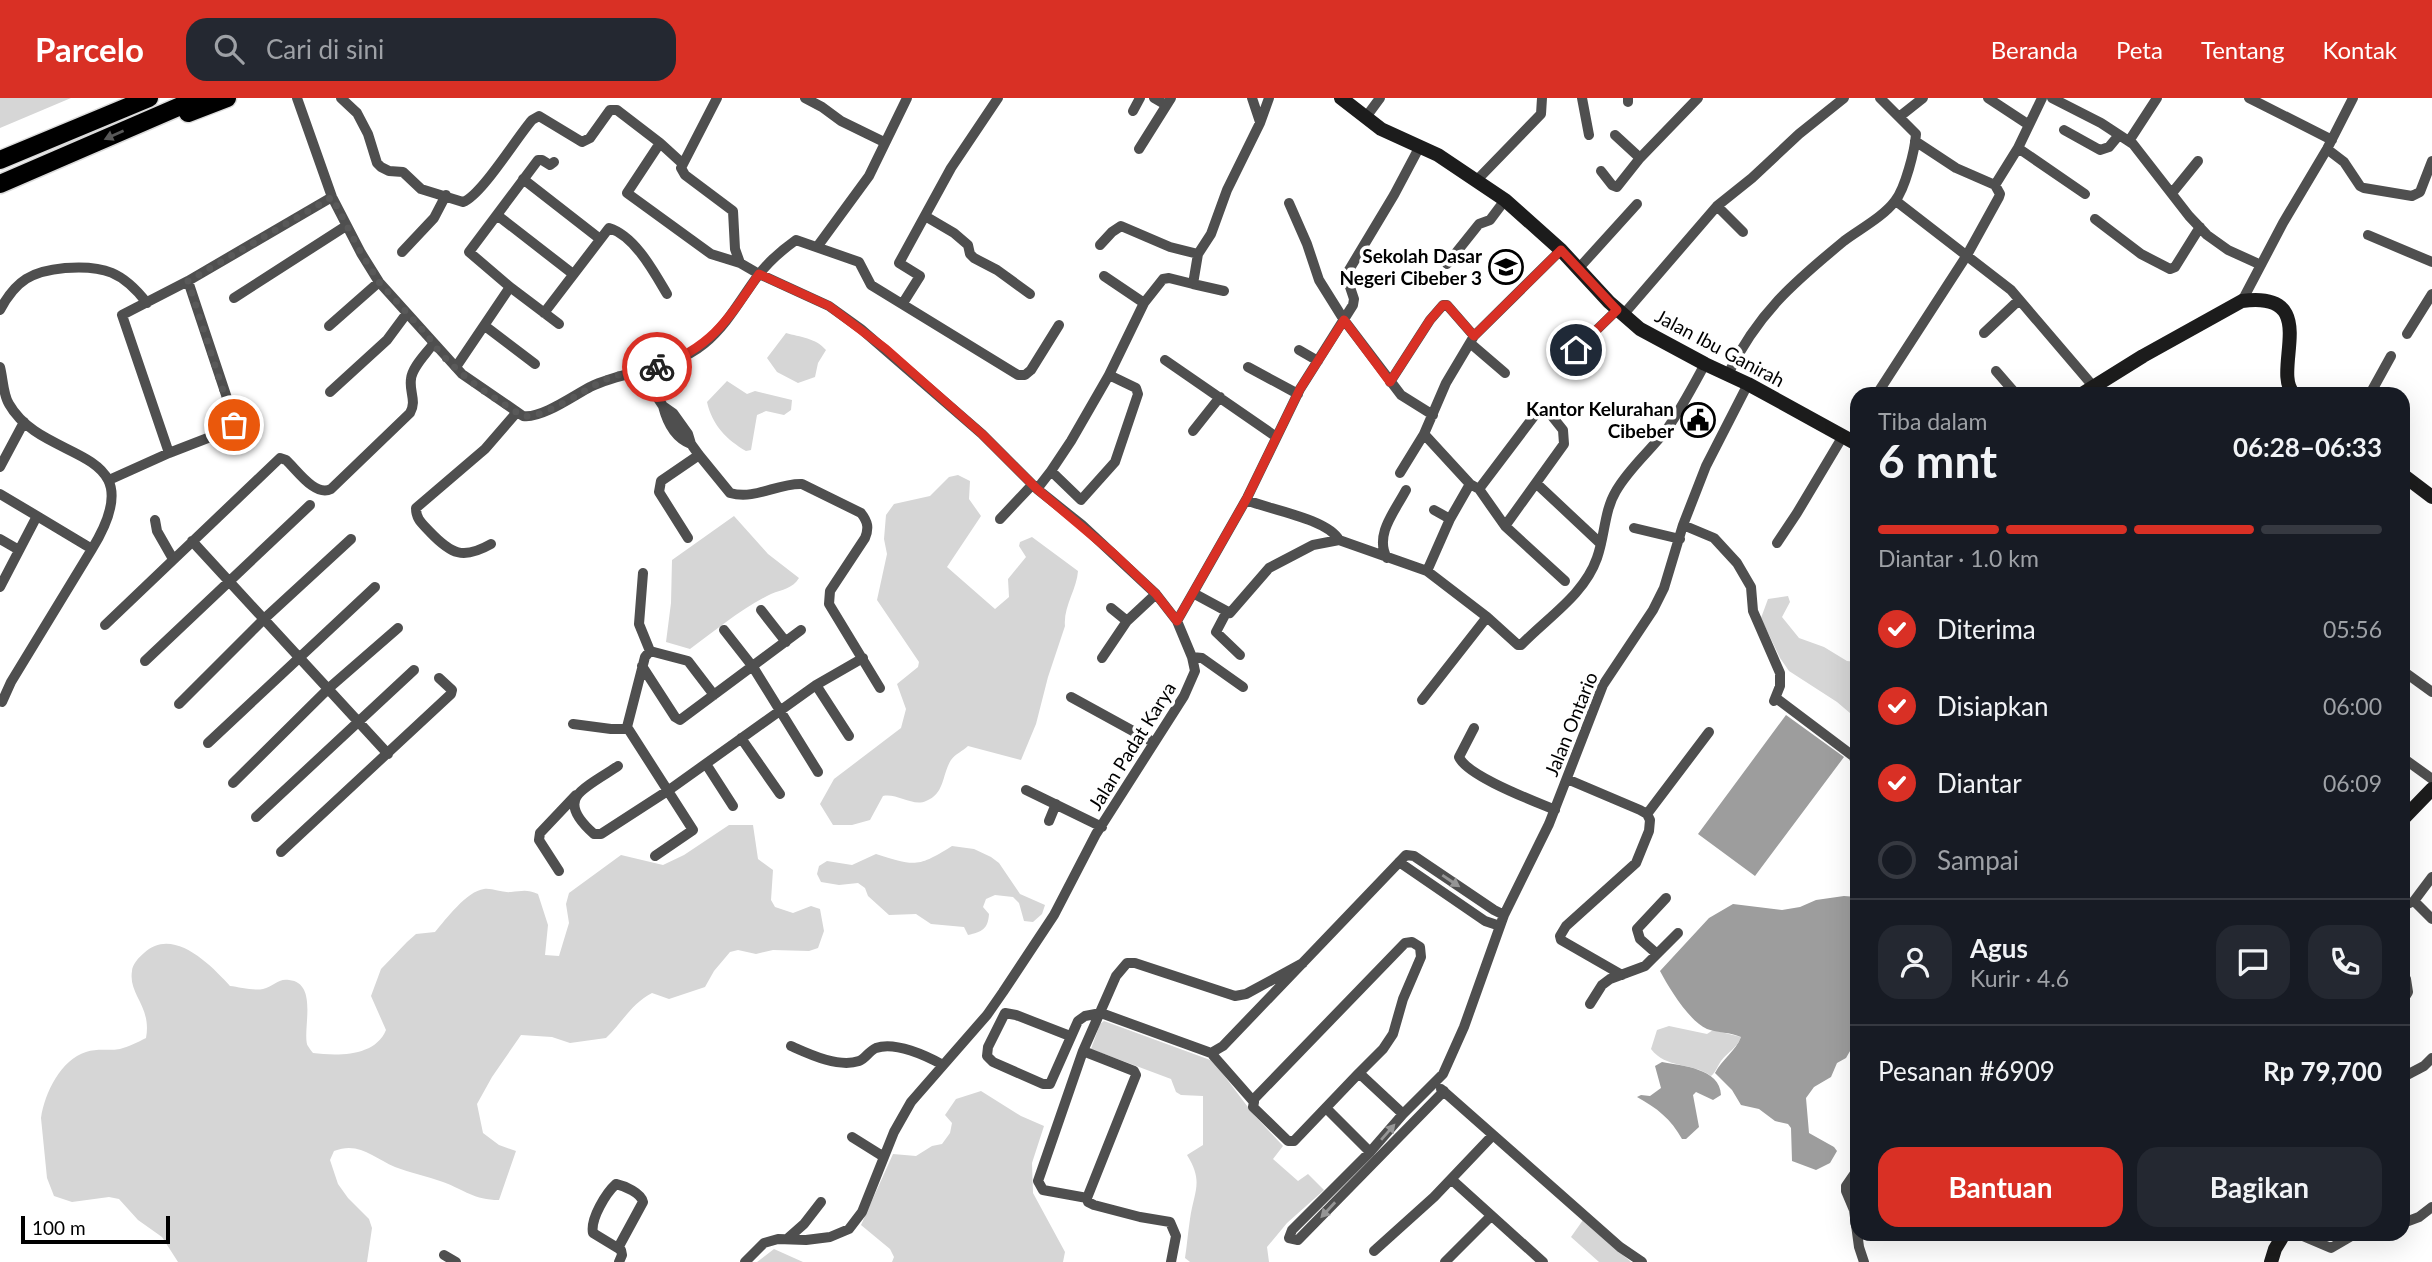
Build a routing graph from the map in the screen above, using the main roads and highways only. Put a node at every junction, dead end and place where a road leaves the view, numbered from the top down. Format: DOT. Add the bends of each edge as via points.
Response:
graph roads {
  1 [pos="149,98"];
  2 [pos="199,98"];
  3 [pos="227,98"];
  4 [pos="1342,98"];
  5 [pos="150,120"];
  6 [pos="0,160"];
  7 [pos="0,184"];
  8 [pos="2092,387"];
  9 [pos="2290,387"];
  10 [pos="1850,437"];
  11 [pos="2410,480"];
  12 [pos="2432,497"];
  13 [pos="2432,789"];
  14 [pos="2410,813"];
  15 [pos="2280,1241"];
  16 [pos="2271,1262"];
  1 -- 6 [label="highway"];
  2 -- 5 [label="highway"];
  3 -- 5 [label="highway" via="185,114"];
  4 -- 10 [label="main road, Jalan Ibu Ganirah" via="1381,129 1420,146 1505,200 1580,268 1620,313 1658,340"];
  5 -- 7 [label="highway, one-way"];
  8 -- 9 [label="main road" via="2242,300 2257,299 2280,307 2286,317 2291,340 2286,380"];
  11 -- 12 [label="main road"];
  13 -- 14 [label="main road"];
  15 -- 16 [label="main road"];
}
